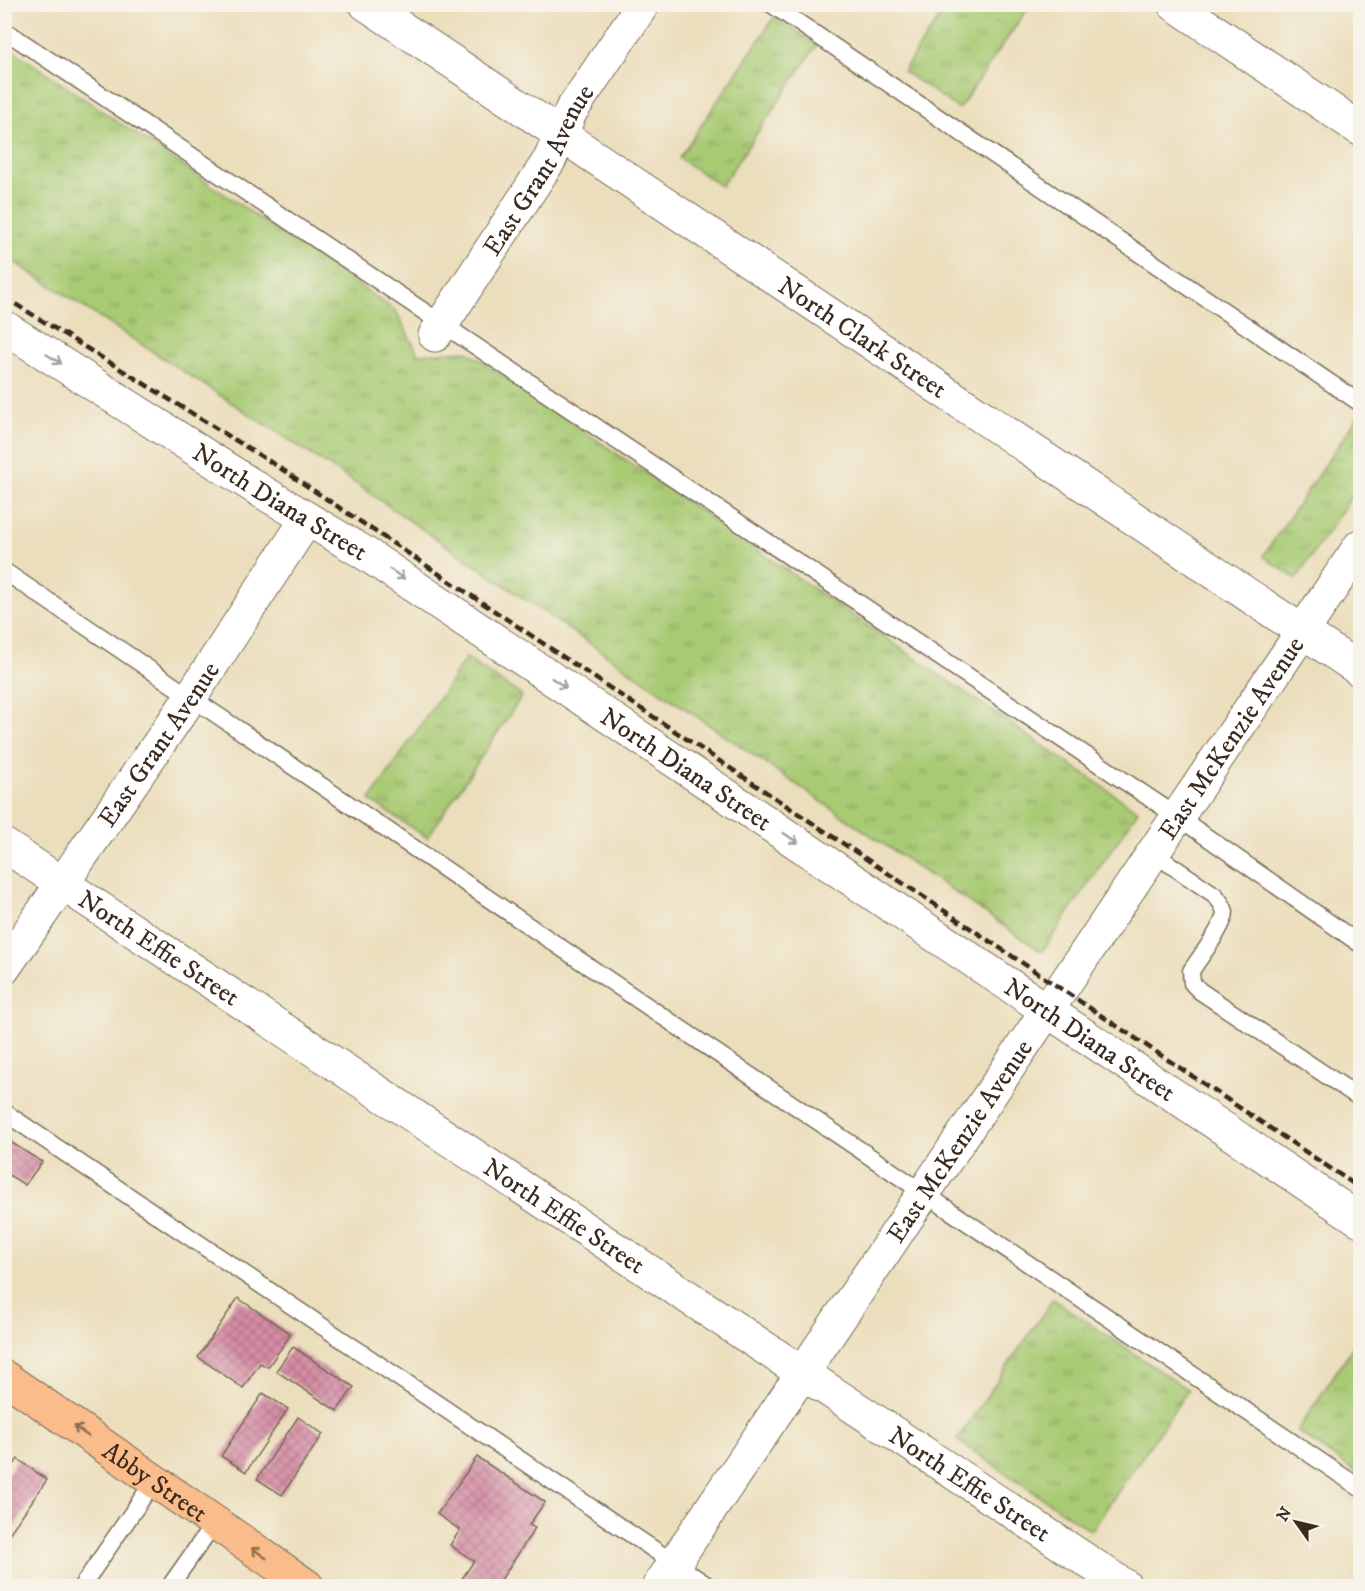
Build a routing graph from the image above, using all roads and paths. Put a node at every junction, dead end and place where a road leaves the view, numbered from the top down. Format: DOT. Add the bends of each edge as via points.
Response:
graph roads {
  1 [pos="366,4"];
  2 [pos="643,4"];
  3 [pos="771,4"];
  4 [pos="1174,4"];
  5 [pos="4,30"];
  6 [pos="1360,129"];
  7 [pos="560,135"];
  8 [pos="4,327"];
  9 [pos="439,330"];
  10 [pos="1360,403"];
  11 [pos="308,519"];
  12 [pos="1360,546"];
  13 [pos="4,571"];
  14 [pos="1303,632"];
  15 [pos="1360,670"];
  16 [pos="190,697"];
  17 [pos="1178,817"];
  18 [pos="4,845"];
  19 [pos="1154,853"];
  20 [pos="62,884"];
  21 [pos="1360,944"];
  22 [pos="4,968"];
  23 [pos="1048,1010"];
  24 [pos="1360,1098"];
  25 [pos="4,1112"];
  26 [pos="924,1193"];
  27 [pos="1360,1220"];
  28 [pos="802,1375"];
  29 [pos="4,1377"];
  30 [pos="154,1481"];
  31 [pos="1360,1488"];
  32 [pos="215,1522"];
  33 [pos="667,1575"];
  34 [pos="82,1587"];
  35 [pos="170,1587"];
  36 [pos="307,1587"];
  37 [pos="708,1587"];
  38 [pos="1125,1587"];
  1 -- 7 [label="street, North Clark Street"];
  2 -- 7 [label="street, East Grant Avenue" via="571,111"];
  3 -- 10 [label="lane"];
  4 -- 6 [label="street"];
  5 -- 9 [label="lane"];
  7 -- 9 [label="street, East Grant Avenue" via="550,159"];
  7 -- 14 [label="street, North Clark Street"];
  8 -- 11 [label="street, North Diana Street, one-way"];
  9 -- 17 [label="lane"];
  11 -- 16 [label="street, East Grant Avenue"];
  11 -- 23 [label="street, North Diana Street, one-way"];
  12 -- 14 [label="street, East McKenzie Avenue"];
  13 -- 16 [label="lane"];
  14 -- 15 [label="street, North Clark Street"];
  14 -- 17 [label="street, East McKenzie Avenue"];
  16 -- 20 [label="street, East Grant Avenue"];
  16 -- 26 [label="lane"];
  17 -- 19 [label="street, East McKenzie Avenue"];
  17 -- 21 [label="lane"];
  18 -- 20 [label="street, North Effie Street"];
  19 -- 23 [label="street, East McKenzie Avenue"];
  19 -- 24 [label="lane" via="1215,895 1225,914 1191,971 1192,983"];
  20 -- 22 [label="street, East Grant Avenue"];
  20 -- 28 [label="street, North Effie Street"];
  23 -- 26 [label="street, East McKenzie Avenue"];
  23 -- 27 [label="street, North Diana Street"];
  25 -- 33 [label="lane"];
  26 -- 28 [label="street, East McKenzie Avenue"];
  26 -- 31 [label="lane"];
  28 -- 33 [label="street, East McKenzie Avenue"];
  28 -- 38 [label="street, North Effie Street"];
  30 -- 29 [label="main road, Abby Street, one-way"];
  30 -- 32 [label="main road, Abby Street"];
  30 -- 34 [label="lane"];
  32 -- 35 [label="lane"];
  36 -- 32 [label="main road, Abby Street, one-way"];
  33 -- 37 [label="lane"];
}
